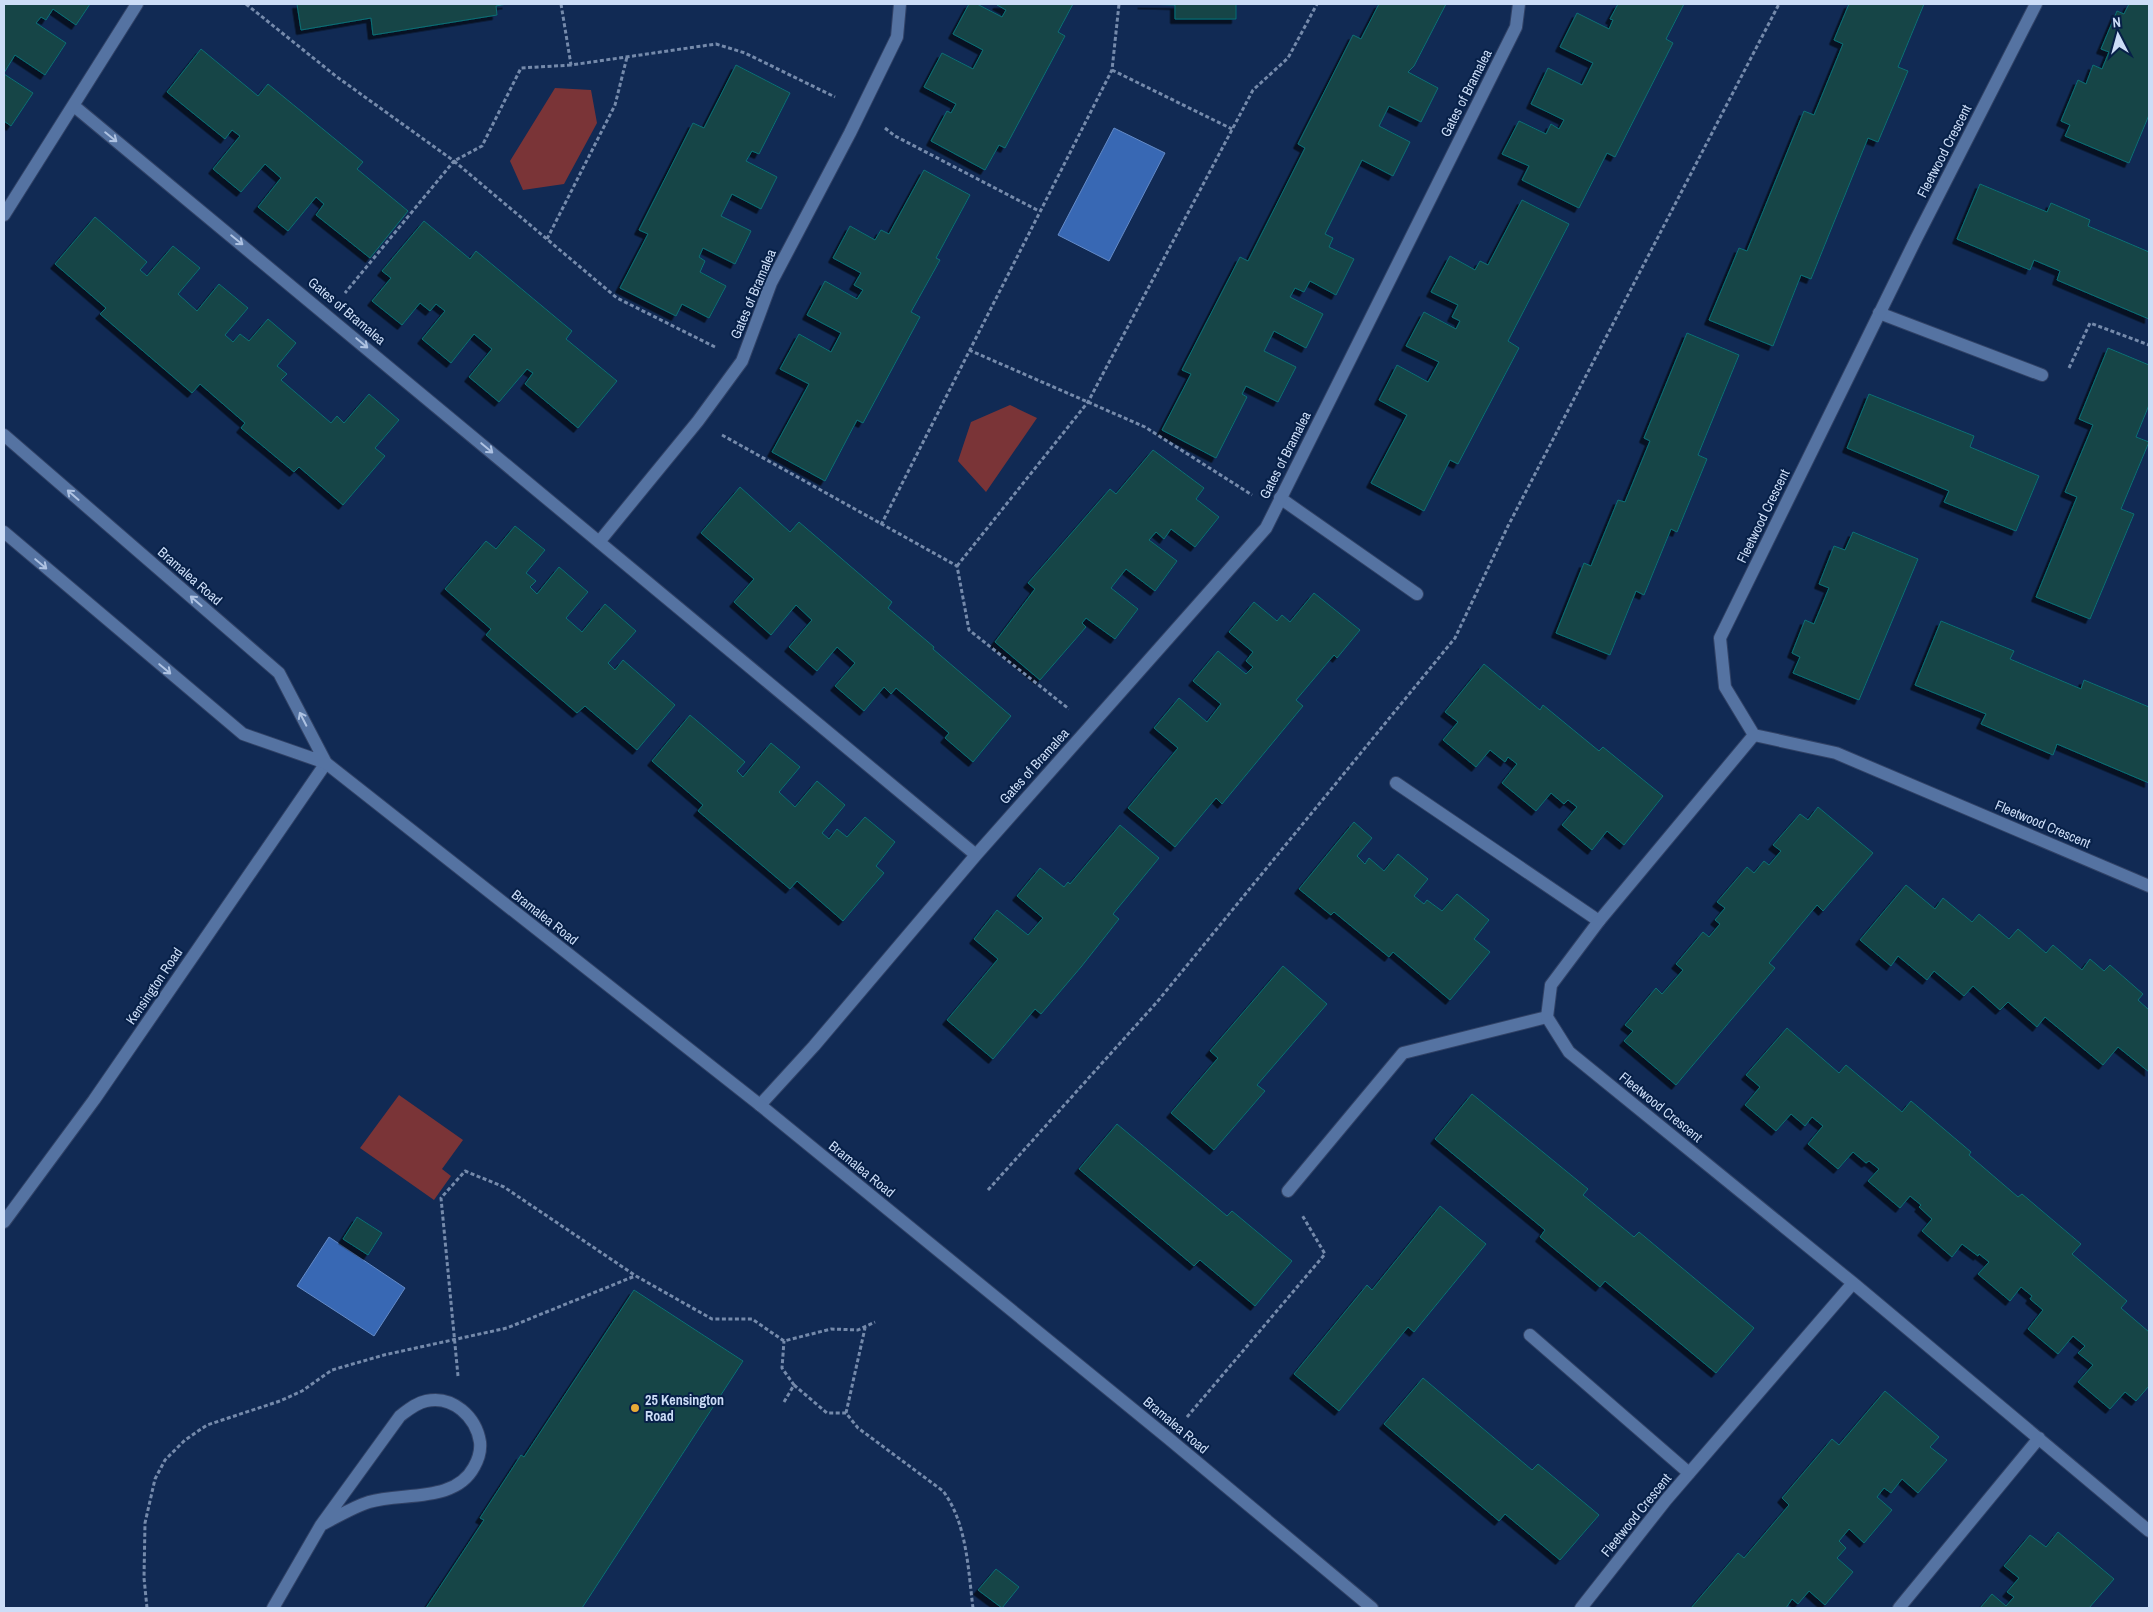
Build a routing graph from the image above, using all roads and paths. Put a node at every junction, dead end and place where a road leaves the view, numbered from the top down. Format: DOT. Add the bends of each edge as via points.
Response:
graph roads {
  1 [pos="137,4"];
  2 [pos="246,4"];
  3 [pos="561,4"];
  4 [pos="900,4"];
  5 [pos="1119,4"];
  6 [pos="1317,4"];
  7 [pos="1519,4"];
  8 [pos="2036,4"];
  9 [pos="628,56"];
  10 [pos="571,65"];
  11 [pos="1112,70"];
  12 [pos="74,106"];
  13 [pos="861,110"];
  14 [pos="1232,130"];
  15 [pos="454,161"];
  16 [pos="1040,211"];
  17 [pos="4,215"];
  18 [pos="547,239"];
  19 [pos="1879,313"];
  20 [pos="327,314"];
  21 [pos="2149,345"];
  22 [pos="969,350"];
  23 [pos="742,361"];
  24 [pos="2042,375"];
  25 [pos="1088,402"];
  26 [pos="698,421"];
  27 [pos="4,435"];
  28 [pos="1277,504"];
  29 [pos="881,525"];
  30 [pos="4,532"];
  31 [pos="599,542"];
  32 [pos="957,566"];
  33 [pos="1417,594"];
  34 [pos="1090,726"];
  35 [pos="1754,735"];
  36 [pos="326,763"];
  37 [pos="1396,783"];
  38 [pos="976,854"];
  39 [pos="2149,886"];
  40 [pos="1599,921"];
  41 [pos="1547,1016"];
  42 [pos="760,1106"];
  43 [pos="1288,1191"];
  44 [pos="4,1222"];
  45 [pos="636,1276"];
  46 [pos="1853,1283"];
  47 [pos="874,1322"];
  48 [pos="865,1327"];
  49 [pos="1530,1335"];
  50 [pos="454,1340"];
  51 [pos="784,1341"];
  52 [pos="794,1384"];
  53 [pos="784,1402"];
  54 [pos="457,1406"];
  55 [pos="846,1413"];
  56 [pos="1168,1438"];
  57 [pos="2039,1438"];
  58 [pos="1688,1473"];
  59 [pos="322,1525"];
  60 [pos="2149,1531"];
  61 [pos="147,1608"];
  62 [pos="273,1608"];
  63 [pos="974,1608"];
  64 [pos="1372,1608"];
  65 [pos="1581,1608"];
  66 [pos="1899,1608"];
  1 -- 12 [label="street"];
  2 -- 15 [label="path" via="337,77"];
  3 -- 10 [label="path"];
  4 -- 13 [label="street, Gates of Bramalea" via="898,36"];
  5 -- 11 [label="path"];
  6 -- 14 [label="path" via="1288,58 1253,90"];
  7 -- 28 [label="street, Gates of Bramalea" via="1516,27"];
  8 -- 19 [label="street, Fleetwood Crescent"];
  9 -- 10 [label="path"];
  9 -- 13 [label="path" via="716,44 745,53"];
  9 -- 18 [label="path" via="615,105"];
  10 -- 15 [label="path" via="521,68 482,146"];
  11 -- 14 [label="path"];
  11 -- 16 [label="path"];
  12 -- 17 [label="street"];
  12 -- 20 [label="street, Gates of Bramalea, one-way"];
  13 -- 16 [label="path" via="895,136"];
  13 -- 23 [label="street, Gates of Bramalea" via="771,283"];
  14 -- 25 [label="path"];
  15 -- 18 [label="path"];
  15 -- 20 [label="path"];
  16 -- 22 [label="path"];
  18 -- 23 [label="path" via="618,298"];
  19 -- 24 [label="street"];
  19 -- 35 [label="street, Fleetwood Crescent" via="1720,638 1725,687"];
  20 -- 31 [label="street, Gates of Bramalea, one-way"];
  21 -- 24 [label="path" via="2090,322 2064,380"];
  22 -- 25 [label="path"];
  22 -- 29 [label="path"];
  23 -- 26 [label="street, Gates of Bramalea"];
  25 -- 28 [label="path" via="1145,427"];
  25 -- 32 [label="path"];
  26 -- 29 [label="path"];
  26 -- 31 [label="street, Gates of Bramalea"];
  36 -- 27 [label="street, Bramalea Road, one-way" via="279,673"];
  28 -- 33 [label="street"];
  28 -- 34 [label="street, Gates of Bramalea" via="1266,528"];
  29 -- 32 [label="path"];
  30 -- 36 [label="street, Bramalea Road, one-way" via="243,734"];
  31 -- 38 [label="street, Gates of Bramalea"];
  32 -- 34 [label="path" via="969,630"];
  34 -- 38 [label="street, Gates of Bramalea"];
  35 -- 39 [label="street, Fleetwood Crescent" via="1836,753"];
  35 -- 40 [label="street"];
  36 -- 42 [label="street, Bramalea Road"];
  36 -- 44 [label="street, Kensington Road" via="94,1100"];
  37 -- 40 [label="street"];
  38 -- 42 [label="street, Gates of Bramalea"];
  40 -- 41 [label="street" via="1551,985"];
  41 -- 43 [label="street" via="1403,1052"];
  41 -- 46 [label="street, Fleetwood Crescent" via="1569,1052"];
  42 -- 56 [label="street, Bramalea Road"];
  43 -- 56 [label="path" via="1325,1254"];
  45 -- 50 [label="path" via="507,1328"];
  45 -- 50 [label="path" via="504,1187 465,1171 440,1198"];
  45 -- 51 [label="path" via="712,1319 752,1319"];
  46 -- 57 [label="street, Fleetwood Crescent"];
  46 -- 58 [label="street, Fleetwood Crescent"];
  47 -- 48 [label="path"];
  48 -- 51 [label="path" via="858,1330 831,1329"];
  48 -- 55 [label="path"];
  49 -- 58 [label="street"];
  50 -- 54 [label="path" via="458,1372"];
  50 -- 61 [label="path" via="384,1354 332,1370 302,1391 207,1425 185,1440 165,1460 155,1479 145,1523"];
  51 -- 52 [label="path" via="782,1368"];
  52 -- 53 [label="path"];
  52 -- 55 [label="path" via="827,1413"];
  54 -- 59 [label="street" via="442,1401 426,1401 400,1416"];
  54 -- 59 [label="street" via="469,1415 477,1429 480,1444 478,1460 471,1473 459,1484 446,1490 369,1502"];
  55 -- 63 [label="path" via="858,1428 943,1491 953,1504 965,1546"];
  56 -- 64 [label="street, Bramalea Road"];
  57 -- 60 [label="street, Fleetwood Crescent"];
  57 -- 66 [label="street"];
  58 -- 65 [label="street, Fleetwood Crescent"];
  59 -- 62 [label="street"];
}
